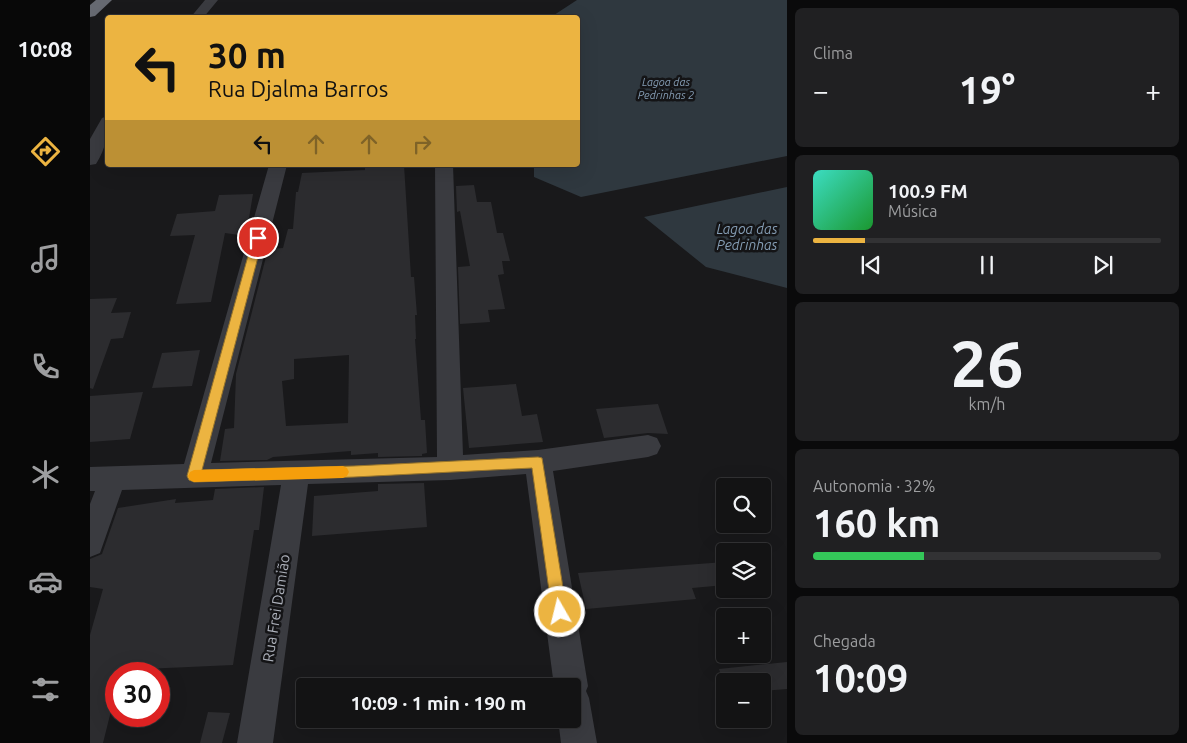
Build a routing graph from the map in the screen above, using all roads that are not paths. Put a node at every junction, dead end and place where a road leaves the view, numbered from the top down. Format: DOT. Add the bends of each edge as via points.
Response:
graph roads {
  1 [pos="105,0"];
  2 [pos="212,0"];
  3 [pos="90,13"];
  4 [pos="199,15"];
  5 [pos="105,126"];
  6 [pos="90,160"];
  7 [pos="277,167"];
  8 [pos="444,167"];
  9 [pos="648,446"];
  10 [pos="538,462"];
  11 [pos="450,468"];
  12 [pos="296,474"];
  13 [pos="194,476"];
  14 [pos="102,479"];
  15 [pos="90,543"];
  16 [pos="570,678"];
  17 [pos="577,728"];
  18 [pos="255,743"];
  19 [pos="579,743"];
  1 -- 3 [label="highway"];
  2 -- 4 [label="street"];
  5 -- 6 [label="street"];
  7 -- 13 [label="street"];
  8 -- 11 [label="street"];
  9 -- 10 [label="street"];
  10 -- 11 [label="street"];
  10 -- 16 [label="street"];
  11 -- 12 [label="street"];
  12 -- 13 [label="street"];
  12 -- 18 [label="street, Rua Frei Damião"];
  13 -- 14 [label="street"];
  14 -- 15 [label="street"];
  17 -- 19 [label="street"];
}
